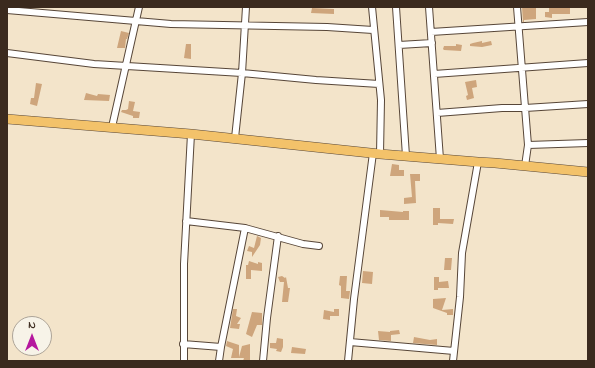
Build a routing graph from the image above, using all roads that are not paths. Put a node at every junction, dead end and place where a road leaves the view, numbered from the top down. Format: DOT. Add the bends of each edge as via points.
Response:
graph roads {
  1 [pos="138,7"];
  2 [pos="246,7"];
  3 [pos="372,7"];
  4 [pos="396,7"];
  5 [pos="429,7"];
  6 [pos="517,7"];
  7 [pos="7,10"];
  8 [pos="135,22"];
  9 [pos="588,22"];
  10 [pos="245,25"];
  11 [pos="518,28"];
  12 [pos="373,30"];
  13 [pos="431,32"];
  14 [pos="432,43"];
  15 [pos="398,45"];
  16 [pos="7,53"];
  17 [pos="588,63"];
  18 [pos="127,65"];
  19 [pos="522,67"];
  20 [pos="242,73"];
  21 [pos="434,74"];
  22 [pos="379,84"];
  23 [pos="588,104"];
  24 [pos="525,108"];
  25 [pos="437,113"];
  26 [pos="7,119"];
  27 [pos="112,127"];
  28 [pos="191,134"];
  29 [pos="235,138"];
  30 [pos="588,144"];
  31 [pos="528,145"];
  32 [pos="377,153"];
  33 [pos="406,156"];
  34 [pos="440,159"];
  35 [pos="478,162"];
  36 [pos="525,166"];
  37 [pos="588,172"];
  38 [pos="186,221"];
  39 [pos="245,228"];
  40 [pos="278,236"];
  41 [pos="319,246"];
  42 [pos="350,342"];
  43 [pos="183,344"];
  44 [pos="221,347"];
  45 [pos="454,351"];
  46 [pos="184,361"];
  47 [pos="219,361"];
  48 [pos="263,361"];
  49 [pos="348,361"];
  50 [pos="453,361"];
  1 -- 8 [label="street"];
  2 -- 10 [label="street"];
  3 -- 12 [label="street"];
  4 -- 15 [label="street"];
  5 -- 13 [label="street"];
  6 -- 11 [label="street"];
  7 -- 8 [label="street"];
  8 -- 10 [label="street"];
  8 -- 18 [label="street"];
  9 -- 11 [label="street"];
  10 -- 12 [label="street"];
  10 -- 20 [label="street"];
  11 -- 13 [label="street"];
  11 -- 19 [label="street"];
  12 -- 22 [label="street"];
  13 -- 14 [label="street"];
  14 -- 15 [label="street"];
  14 -- 21 [label="street"];
  15 -- 33 [label="street"];
  16 -- 18 [label="street" via="94,64"];
  17 -- 19 [label="street"];
  18 -- 20 [label="street"];
  18 -- 27 [label="street"];
  19 -- 21 [label="street"];
  19 -- 24 [label="street"];
  20 -- 22 [label="street"];
  20 -- 29 [label="street"];
  21 -- 25 [label="street"];
  22 -- 32 [label="street" via="381,100"];
  23 -- 24 [label="street"];
  24 -- 25 [label="street"];
  24 -- 31 [label="street"];
  25 -- 34 [label="street"];
  26 -- 27 [label="main road"];
  27 -- 28 [label="main road"];
  28 -- 29 [label="main road"];
  28 -- 38 [label="street"];
  29 -- 32 [label="main road"];
  30 -- 31 [label="street"];
  31 -- 36 [label="street"];
  32 -- 33 [label="main road"];
  32 -- 42 [label="street" via="354,299"];
  33 -- 34 [label="main road"];
  34 -- 35 [label="main road"];
  35 -- 36 [label="main road"];
  35 -- 45 [label="street" via="462,253"];
  36 -- 37 [label="main road"];
  38 -- 39 [label="street"];
  38 -- 43 [label="street"];
  39 -- 40 [label="street"];
  39 -- 44 [label="street"];
  40 -- 41 [label="street"];
  40 -- 48 [label="street"];
  42 -- 45 [label="street"];
  42 -- 49 [label="street"];
  43 -- 44 [label="street"];
  43 -- 46 [label="street"];
  44 -- 47 [label="street"];
  45 -- 50 [label="street"];
}
